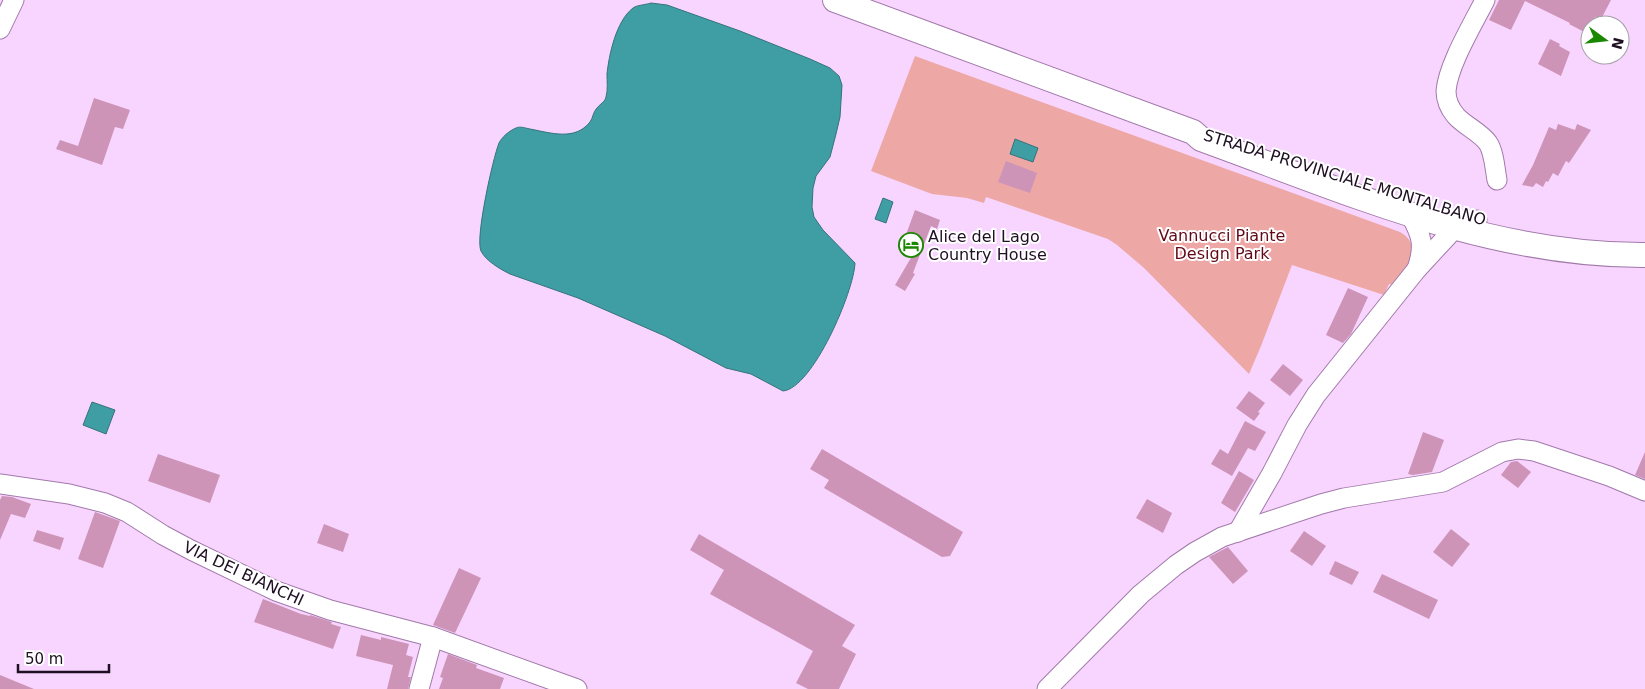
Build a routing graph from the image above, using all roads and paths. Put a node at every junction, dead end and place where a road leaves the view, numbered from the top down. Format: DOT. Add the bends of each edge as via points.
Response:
graph roads {
  1 [pos="14,0"];
  2 [pos="835,0"];
  3 [pos="1485,0"];
  4 [pos="0,29"];
  5 [pos="1193,132"];
  6 [pos="1497,180"];
  7 [pos="1410,214"];
  8 [pos="1468,227"];
  9 [pos="1645,248"];
  10 [pos="1645,255"];
  11 [pos="1417,270"];
  12 [pos="1390,303"];
  13 [pos="0,484"];
  14 [pos="1645,492"];
  15 [pos="1238,532"];
  16 [pos="433,637"];
  17 [pos="419,689"];
  18 [pos="577,689"];
  19 [pos="1047,689"];
  1 -- 4 [label="street"];
  2 -- 5 [label="main road, STRADA PROVINCIALE MONTALBANO"];
  3 -- 6 [label="street" via="1459,53 1446,93 1455,115 1489,146"];
  5 -- 7 [label="main road, STRADA PROVINCIALE MONTALBANO" via="1201,138"];
  5 -- 8 [label="main road, STRADA PROVINCIALE MONTALBANO" via="1212,134 1335,173 1426,205"];
  7 -- 8 [label="main road, STRADA PROVINCIALE MONTALBANO"];
  7 -- 11 [label="street" via="1422,239"];
  8 -- 9 [label="main road, STRADA PROVINCIALE MONTALBANO"];
  8 -- 10 [label="main road, STRADA PROVINCIALE MONTALBANO" via="1561,250"];
  8 -- 11 [label="street"];
  8 -- 12 [label="street" via="1455,246"];
  11 -- 12 [label="street"];
  12 -- 15 [label="street" via="1308,407"];
  13 -- 16 [label="street, VIA DEI BIANCHI" via="105,503 127,512 163,536 276,591 330,610"];
  14 -- 15 [label="street" via="1609,476 1534,451 1512,449 1444,482 1334,500"];
  15 -- 19 [label="street" via="1195,552 1161,576"];
  16 -- 17 [label="street"];
  16 -- 18 [label="street, VIA DEI BIANCHI"];
}
